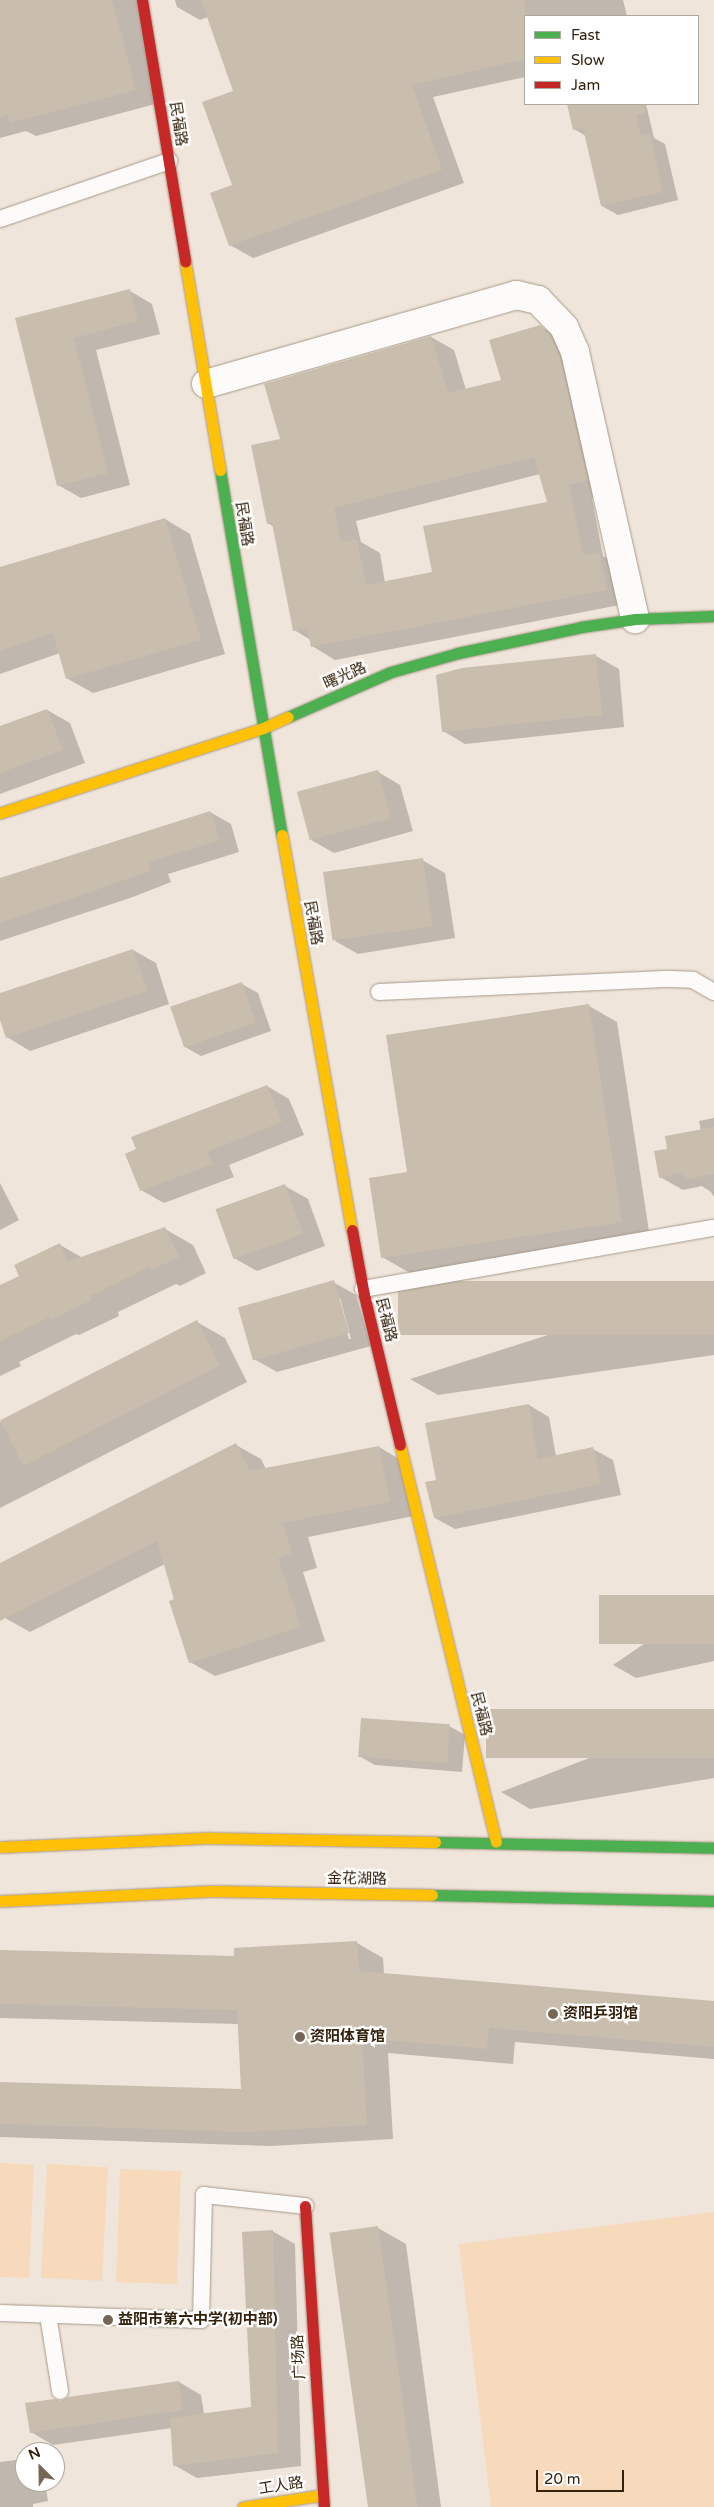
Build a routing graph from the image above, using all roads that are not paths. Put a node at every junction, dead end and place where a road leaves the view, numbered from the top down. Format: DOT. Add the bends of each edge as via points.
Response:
graph roads {
  1 [pos="142,0"];
  2 [pos="168,161"];
  3 [pos="0,220"];
  4 [pos="206,384"];
  5 [pos="714,616"];
  6 [pos="635,619"];
  7 [pos="264,728"];
  8 [pos="0,812"];
  9 [pos="378,992"];
  10 [pos="714,992"];
  11 [pos="714,1228"];
  12 [pos="363,1289"];
  13 [pos="496,1842"];
  14 [pos="0,1847"];
  15 [pos="714,1848"];
  16 [pos="0,1901"];
  17 [pos="714,1901"];
  18 [pos="305,2206"];
  19 [pos="0,2313"];
  20 [pos="48,2315"];
  21 [pos="60,2392"];
  22 [pos="322,2495"];
  23 [pos="243,2507"];
  24 [pos="324,2507"];
  1 -- 2 [label="street, 民福路"];
  2 -- 3 [label="lane"];
  2 -- 4 [label="street, 民福路"];
  4 -- 6 [label="street" via="516,295 538,300 564,327 575,352"];
  4 -- 7 [label="street, 民福路"];
  5 -- 6 [label="street, 曙光路"];
  6 -- 7 [label="street, 曙光路" via="522,638 401,669"];
  7 -- 8 [label="street, 曙光路"];
  7 -- 12 [label="street, 民福路"];
  9 -- 10 [label="lane" via="670,979 693,980"];
  11 -- 12 [label="lane"];
  12 -- 13 [label="street, 民福路"];
  13 -- 14 [label="street" via="210,1838"];
  13 -- 15 [label="street"];
  16 -- 17 [label="street, 金花湖路" via="212,1891"];
  18 -- 20 [label="lane" via="204,2195 200,2320"];
  18 -- 22 [label="street, 广场路"];
  19 -- 20 [label="lane"];
  20 -- 21 [label="lane"];
  22 -- 23 [label="street, 工人路"];
  22 -- 24 [label="street, 广场路"];
}
